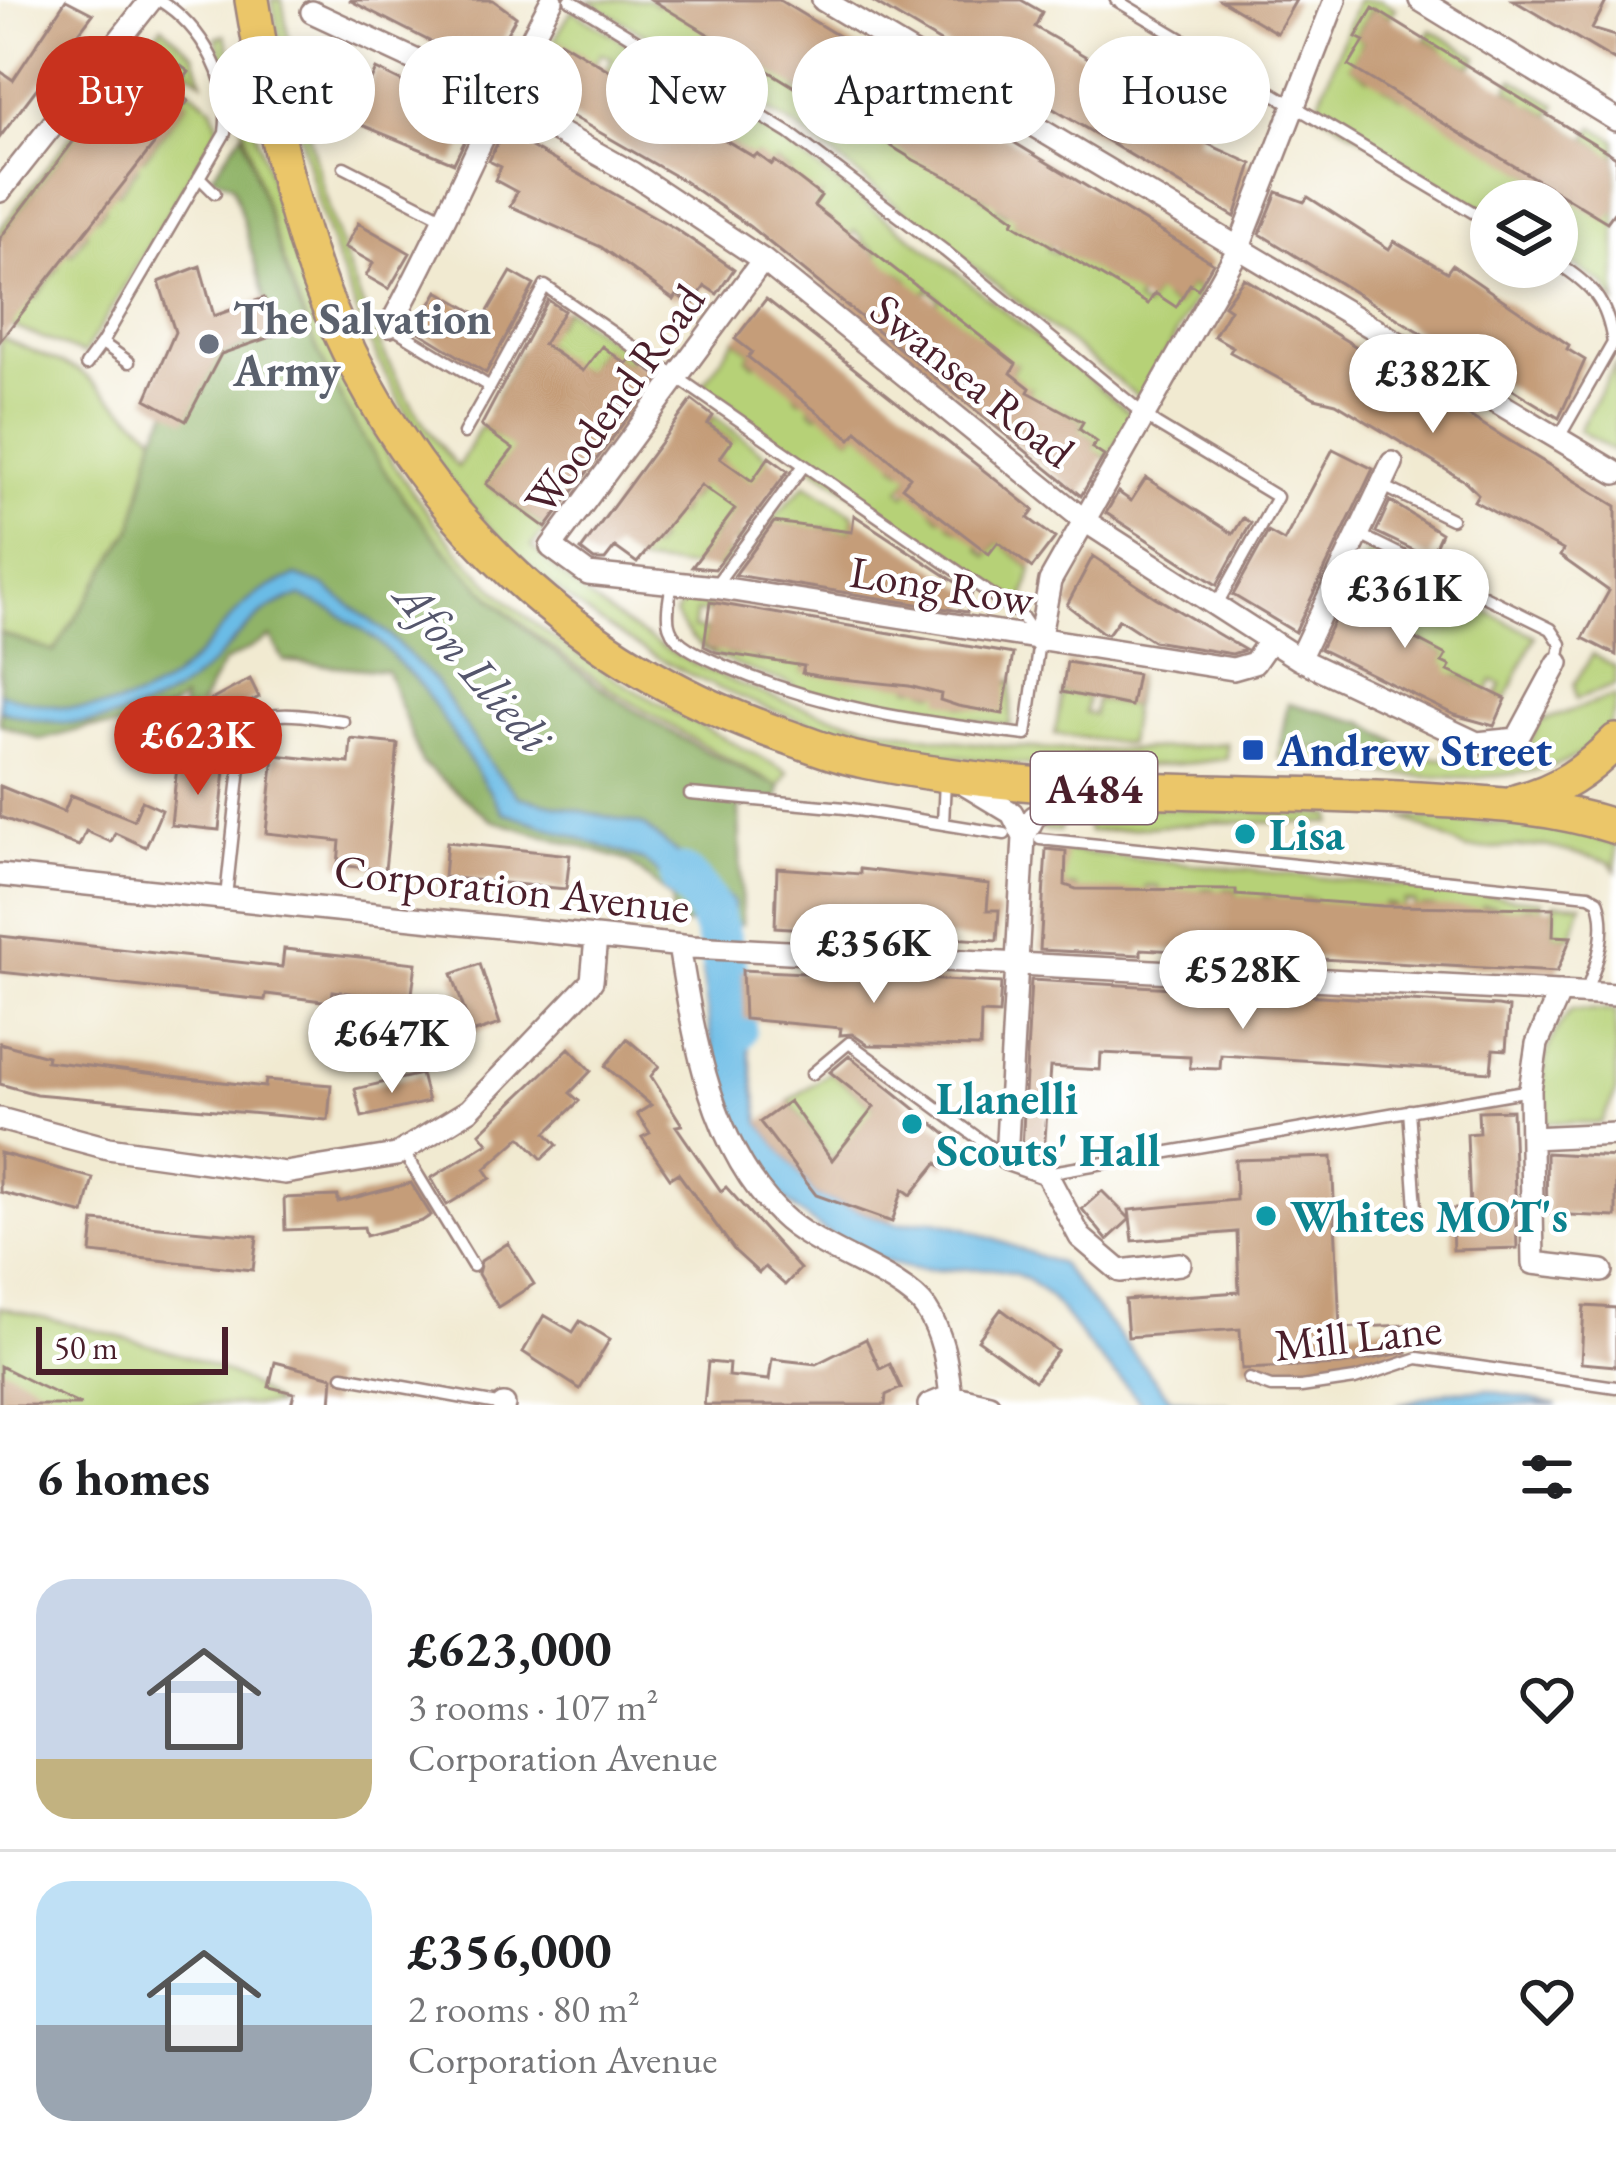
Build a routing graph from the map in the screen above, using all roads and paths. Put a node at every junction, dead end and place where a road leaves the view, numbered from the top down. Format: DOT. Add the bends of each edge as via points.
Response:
graph roads {
  1 [pos="155,0"];
  2 [pos="252,0"];
  3 [pos="552,0"];
  4 [pos="570,0"];
  5 [pos="823,0"];
  6 [pos="1116,0"];
  7 [pos="1336,0"];
  8 [pos="1420,0"];
  9 [pos="312,12"];
  10 [pos="533,36"];
  11 [pos="399,52"];
  12 [pos="1294,104"];
  13 [pos="1616,120"];
  14 [pos="480,144"];
  15 [pos="580,144"];
  16 [pos="344,167"];
  17 [pos="200,177"];
  18 [pos="0,191"];
  19 [pos="215,194"];
  20 [pos="1470,210"];
  21 [pos="448,220"];
  22 [pos="1238,250"];
  23 [pos="763,260"];
  24 [pos="1578,276"];
  25 [pos="390,326"];
  26 [pos="102,343"];
  27 [pos="129,362"];
  28 [pos="86,365"];
  29 [pos="675,379"];
  30 [pos="490,387"];
  31 [pos="1147,416"];
  32 [pos="464,434"];
  33 [pos="1558,439"];
  34 [pos="1392,463"];
  35 [pos="802,468"];
  36 [pos="1616,473"];
  37 [pos="1382,485"];
  38 [pos="1451,519"];
  39 [pos="1085,521"];
  40 [pos="1358,534"];
  41 [pos="588,574"];
  42 [pos="671,583"];
  43 [pos="714,587"];
  44 [pos="1216,606"];
  45 [pos="1270,640"];
  46 [pos="1039,641"];
  47 [pos="1299,659"];
  48 [pos="1558,663"];
  49 [pos="343,721"];
  50 [pos="1616,741"];
  51 [pos="945,774"];
  52 [pos="1078,788"];
  53 [pos="690,794"];
  54 [pos="1504,804"];
  55 [pos="943,824"];
  56 [pos="1616,826"];
  57 [pos="1023,837"];
  58 [pos="0,875"];
  59 [pos="226,898"];
  60 [pos="596,938"];
  61 [pos="686,946"];
  62 [pos="1018,964"];
  63 [pos="1560,992"];
  64 [pos="1585,994"];
  65 [pos="1616,995"];
  66 [pos="812,1074"];
  67 [pos="1530,1090"];
  68 [pos="1409,1110"];
  69 [pos="0,1119"];
  70 [pos="1616,1134"];
  71 [pos="1531,1138"];
  72 [pos="403,1151"];
  73 [pos="1006,1159"];
  74 [pos="1046,1173"];
  75 [pos="1417,1222"];
  76 [pos="1180,1264"];
  77 [pos="472,1266"];
  78 [pos="1602,1271"];
  79 [pos="343,1376"];
  80 [pos="1249,1379"];
  81 [pos="1616,1387"];
  82 [pos="952,1396"];
  83 [pos="504,1405"];
  84 [pos="929,1405"];
  85 [pos="989,1405"];
  1 -- 17 [label="lane" via="205,38 228,112"];
  1 -- 18 [label="street"];
  2 -- 51 [label="main road, A484" via="268,92 336,322 393,429 472,537 605,650 724,715 855,760"];
  3 -- 10 [label="street"];
  4 -- 31 [label="lane" via="789,133"];
  5 -- 22 [label="street"];
  6 -- 12 [label="lane"];
  7 -- 12 [label="street"];
  8 -- 13 [label="street"];
  9 -- 11 [label="street, Swansea Road"];
  12 -- 20 [label="lane"];
  12 -- 22 [label="street"];
  14 -- 21 [label="street"];
  15 -- 23 [label="street, Swansea Road"];
  16 -- 21 [label="lane"];
  17 -- 19 [label="lane"];
  17 -- 26 [label="lane"];
  21 -- 25 [label="street"];
  22 -- 31 [label="street"];
  22 -- 33 [label="street"];
  23 -- 29 [label="street, Woodend Road"];
  23 -- 39 [label="street, Swansea Road"];
  24 -- 33 [label="lane" via="1603,301 1613,343"];
  25 -- 30 [label="lane"];
  26 -- 27 [label="lane"];
  26 -- 28 [label="lane"];
  29 -- 30 [label="lane" via="544,286"];
  29 -- 35 [label="lane"];
  29 -- 41 [label="street, Woodend Road" via="551,547"];
  30 -- 32 [label="lane"];
  31 -- 39 [label="street"];
  31 -- 44 [label="lane" via="1277,497"];
  33 -- 36 [label="street"];
  34 -- 37 [label="street"];
  35 -- 43 [label="lane"];
  35 -- 46 [label="lane" via="1021,615"];
  37 -- 38 [label="lane"];
  37 -- 40 [label="street"];
  39 -- 44 [label="street, Swansea Road"];
  39 -- 46 [label="street" via="1050,581"];
  40 -- 47 [label="street"];
  40 -- 48 [label="lane" via="1551,629 1561,644"];
  41 -- 42 [label="street, Long Row"];
  42 -- 43 [label="street, Long Row"];
  42 -- 46 [label="lane" via="668,624 700,655 791,695 935,724 1026,735"];
  43 -- 46 [label="street, Long Row"];
  44 -- 45 [label="street, Swansea Road"];
  45 -- 46 [label="street, Long Row" via="1254,663 1233,669"];
  45 -- 47 [label="street, Swansea Road"];
  47 -- 48 [label="street, Swansea Road" via="1477,743 1516,739"];
  49 -- 59 [label="lane" via="263,714 249,724"];
  50 -- 54 [label="main road, A484" via="1546,794"];
  51 -- 52 [label="main road, A484"];
  51 -- 55 [label="lane"];
  51 -- 57 [label="street" via="1012,813"];
  52 -- 54 [label="main road, A484"];
  52 -- 57 [label="street" via="1034,817"];
  53 -- 55 [label="lane"];
  54 -- 56 [label="main road, A484"];
  55 -- 57 [label="lane"];
  57 -- 62 [label="street"];
  57 -- 64 [label="lane" via="1588,896 1604,916"];
  58 -- 59 [label="street, Corporation Avenue"];
  59 -- 60 [label="street, Corporation Avenue"];
  60 -- 61 [label="street, Corporation Avenue"];
  60 -- 72 [label="street" via="592,981 469,1110"];
  61 -- 62 [label="street, Corporation Avenue"];
  61 -- 82 [label="street" via="714,1103 742,1168 782,1216 924,1305 943,1344"];
  62 -- 63 [label="street"];
  62 -- 73 [label="street"];
  63 -- 64 [label="street"];
  63 -- 67 [label="street" via="1537,1044"];
  64 -- 65 [label="street"];
  66 -- 73 [label="lane" via="849,1042"];
  67 -- 68 [label="lane"];
  67 -- 71 [label="street"];
  68 -- 74 [label="lane"];
  68 -- 75 [label="lane"];
  69 -- 72 [label="street" via="108,1148 285,1173"];
  70 -- 71 [label="street"];
  71 -- 78 [label="street" via="1533,1263"];
  72 -- 77 [label="lane"];
  73 -- 74 [label="street"];
  74 -- 76 [label="street" via="1080,1238 1120,1271"];
  79 -- 83 [label="lane"];
  80 -- 81 [label="lane, Mill Lane" via="1301,1387 1418,1358"];
  82 -- 84 [label="street"];
  82 -- 85 [label="street"];
}
